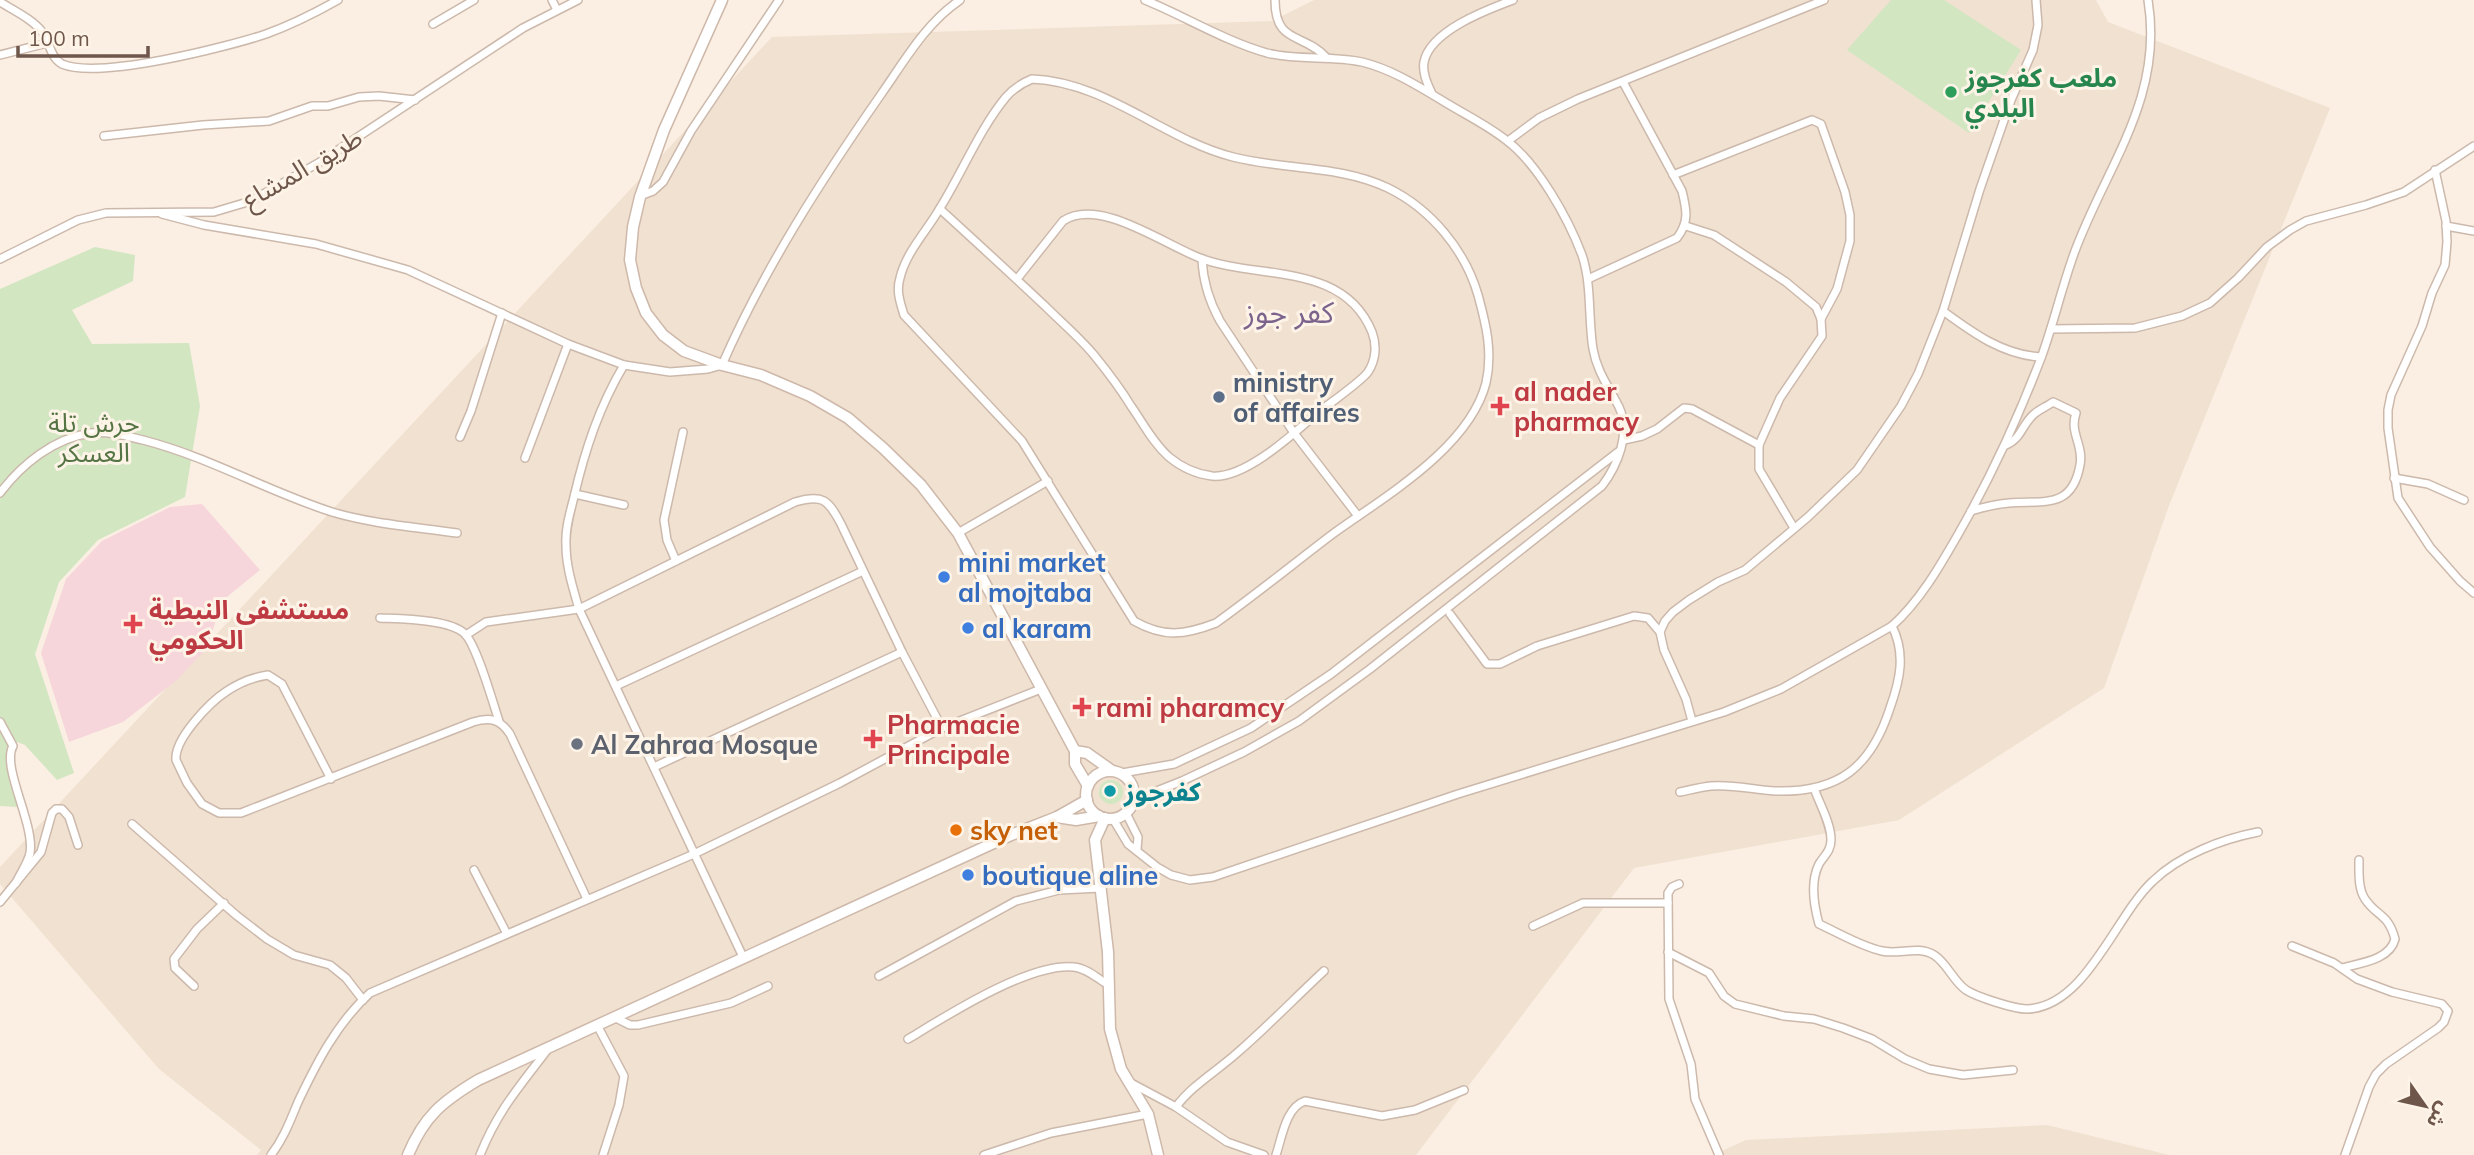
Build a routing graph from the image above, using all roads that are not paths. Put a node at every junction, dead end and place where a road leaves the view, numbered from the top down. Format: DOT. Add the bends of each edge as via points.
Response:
graph roads {
  1 [pos="338,0"];
  2 [pos="474,0"];
  3 [pos="552,0"];
  4 [pos="578,0"];
  5 [pos="722,0"];
  6 [pos="779,0"];
  7 [pos="960,0"];
  8 [pos="1145,0"];
  9 [pos="1275,0"];
  10 [pos="1513,0"];
  11 [pos="1824,0"];
  12 [pos="2036,0"];
  13 [pos="2148,0"];
  14 [pos="0,2"];
  15 [pos="1498,3"];
  16 [pos="557,10"];
  17 [pos="433,24"];
  18 [pos="47,43"];
  19 [pos="0,55"];
  20 [pos="1327,58"];
  21 [pos="1623,82"];
  22 [pos="1433,94"];
  23 [pos="415,100"];
  24 [pos="104,136"];
  25 [pos="1508,141"];
  26 [pos="2474,146"];
  27 [pos="2435,170"];
  28 [pos="1673,175"];
  29 [pos="640,197"];
  30 [pos="940,209"];
  31 [pos="162,214"];
  32 [pos="1686,226"];
  33 [pos="2446,226"];
  34 [pos="2474,232"];
  35 [pos="0,259"];
  36 [pos="1202,259"];
  37 [pos="1017,279"];
  38 [pos="1588,279"];
  39 [pos="1943,311"];
  40 [pos="502,313"];
  41 [pos="1821,319"];
  42 [pos="2051,329"];
  43 [pos="568,344"];
  44 [pos="2041,357"];
  45 [pos="624,365"];
  46 [pos="722,365"];
  47 [pos="682,432"];
  48 [pos="1294,433"];
  49 [pos="460,437"];
  50 [pos="1624,440"];
  51 [pos="1759,445"];
  52 [pos="2006,446"];
  53 [pos="1618,452"];
  54 [pos="525,458"];
  55 [pos="2394,478"];
  56 [pos="1048,481"];
  57 [pos="0,493"];
  58 [pos="575,494"];
  59 [pos="2464,500"];
  60 [pos="624,505"];
  61 [pos="1971,511"];
  62 [pos="1358,516"];
  63 [pos="1794,528"];
  64 [pos="457,533"];
  65 [pos="958,533"];
  66 [pos="676,561"];
  67 [pos="863,571"];
  68 [pos="2474,593"];
  69 [pos="579,609"];
  70 [pos="1450,614"];
  71 [pos="380,618"];
  72 [pos="1892,626"];
  73 [pos="1660,632"];
  74 [pos="466,635"];
  75 [pos="902,652"];
  76 [pos="1331,674"];
  77 [pos="616,686"];
  78 [pos="1041,688"];
  79 [pos="1342,689"];
  80 [pos="499,721"];
  81 [pos="1692,721"];
  82 [pos="0,722"];
  83 [pos="942,729"];
  84 [pos="1075,751"];
  85 [pos="654,767"];
  86 [pos="1111,771"];
  87 [pos="1122,774"];
  88 [pos="331,779"];
  89 [pos="1088,786"];
  90 [pos="1814,788"];
  91 [pos="1680,792"];
  92 [pos="1087,800"];
  93 [pos="1134,800"];
  94 [pos="1126,813"];
  95 [pos="1057,817"];
  96 [pos="1105,817"];
  97 [pos="132,824"];
  98 [pos="2258,832"];
  99 [pos="78,845"];
  100 [pos="1137,849"];
  101 [pos="694,854"];
  102 [pos="2359,860"];
  103 [pos="474,870"];
  104 [pos="16,884"];
  105 [pos="1679,884"];
  106 [pos="1101,888"];
  107 [pos="587,899"];
  108 [pos="0,902"];
  109 [pos="224,903"];
  110 [pos="1668,903"];
  111 [pos="1532,926"];
  112 [pos="507,934"];
  113 [pos="2292,946"];
  114 [pos="1668,952"];
  115 [pos="744,959"];
  116 [pos="2342,968"];
  117 [pos="1324,971"];
  118 [pos="879,976"];
  119 [pos="1107,984"];
  120 [pos="194,985"];
  121 [pos="768,986"];
  122 [pos="363,999"];
  123 [pos="613,1017"];
  124 [pos="597,1025"];
  125 [pos="908,1039"];
  126 [pos="548,1048"];
  127 [pos="2013,1070"];
  128 [pos="1130,1083"];
  129 [pos="1464,1090"];
  130 [pos="1176,1107"];
  131 [pos="1148,1114"];
  132 [pos="271,1155"];
  133 [pos="408,1155"];
  134 [pos="480,1155"];
  135 [pos="603,1155"];
  136 [pos="984,1155"];
  137 [pos="1158,1155"];
  138 [pos="1264,1155"];
  139 [pos="1276,1155"];
  140 [pos="1720,1155"];
  141 [pos="2345,1155"];
  1 -- 18 [label="street" via="263,35 142,64 71,67 54,58"];
  2 -- 17 [label="street"];
  3 -- 16 [label="street"];
  4 -- 16 [label="street, طريق المشاع"];
  5 -- 29 [label="street" via="664,130"];
  6 -- 29 [label="street" via="691,131 663,182"];
  7 -- 46 [label="street" via="923,34 840,153 741,322"];
  8 -- 20 [label="street" via="1268,53"];
  9 -- 20 [label="street" via="1276,19 1283,31 1312,44"];
  10 -- 15 [label="street"];
  11 -- 21 [label="street"];
  12 -- 39 [label="street" via="2033,50 1989,163"];
  13 -- 42 [label="street" via="2151,52 2141,99 2126,143 2075,251"];
  14 -- 18 [label="street" via="37,26"];
  15 -- 22 [label="street" via="1452,29 1429,49 1425,77"];
  16 -- 23 [label="street, طريق المشاع"];
  18 -- 19 [label="street"];
  20 -- 22 [label="street" via="1376,66"];
  21 -- 25 [label="street" via="1539,118"];
  21 -- 28 [label="street"];
  22 -- 25 [label="street"];
  23 -- 24 [label="street" via="359,97 269,121"];
  23 -- 31 [label="street, طريق المشاع" via="251,201 214,212"];
  25 -- 38 [label="street" via="1550,194 1574,237"];
  26 -- 27 [label="street"];
  27 -- 33 [label="street"];
  27 -- 42 [label="street" via="2404,192 2290,230 2210,303 2182,316 2135,328"];
  28 -- 32 [label="street" via="1687,210"];
  28 -- 41 [label="street" via="1812,120 1821,124 1850,215 1850,241 1837,289"];
  29 -- 46 [label="street" via="630,260 646,313 663,335 684,351"];
  30 -- 37 [label="street"];
  30 -- 56 [label="street" via="900,278 898,297 904,315 1005,422"];
  30 -- 62 [label="street" via="989,119 1008,94 1032,79 1067,82 1230,156 1346,175 1387,187 1410,201 1452,241 1468,266 1487,327 1490,355 1485,384 1468,419 1441,451"];
  31 -- 35 [label="street, طريق المشاع" via="121,212 78,220"];
  31 -- 40 [label="street" via="316,244 408,270"];
  32 -- 38 [label="street" via="1677,238"];
  32 -- 41 [label="street" via="1714,236 1786,282 1816,307"];
  33 -- 34 [label="street"];
  33 -- 55 [label="street" via="2445,265 2389,402"];
  36 -- 37 [label="street" via="1120,222 1084,213 1063,221"];
  36 -- 48 [label="street" via="1211,305"];
  36 -- 48 [label="street" via="1299,275 1328,286 1367,320 1376,356 1367,373"];
  37 -- 48 [label="street" via="1093,353 1160,448 1184,468 1228,475"];
  38 -- 50 [label="street" via="1594,353 1601,377 1619,408"];
  39 -- 44 [label="street" via="2004,350"];
  39 -- 63 [label="street" via="1918,374 1878,442 1857,470"];
  40 -- 43 [label="street"];
  40 -- 49 [label="street"];
  41 -- 51 [label="street" via="1822,336 1780,398"];
  42 -- 44 [label="street"];
  43 -- 45 [label="street"];
  43 -- 54 [label="street"];
  44 -- 52 [label="street"];
  45 -- 46 [label="street" via="670,372"];
  45 -- 58 [label="street" via="593,428"];
  46 -- 65 [label="street" via="761,375 848,418 921,485"];
  47 -- 66 [label="street" via="664,520"];
  48 -- 62 [label="street"];
  50 -- 51 [label="street" via="1657,429 1684,408"];
  50 -- 53 [label="street"];
  51 -- 63 [label="street" via="1759,468"];
  52 -- 61 [label="street"];
  52 -- 61 [label="street" via="2024,431 2030,418 2053,402 2073,410 2073,431 2081,452 2074,485 2061,499"];
  53 -- 76 [label="street"];
  53 -- 79 [label="street" via="1613,472 1602,486"];
  55 -- 59 [label="street" via="2428,484"];
  55 -- 68 [label="street" via="2398,498 2414,525"];
  56 -- 62 [label="street" via="1134,621 1153,631 1196,631 1216,623"];
  56 -- 65 [label="street"];
  57 -- 64 [label="street" via="44,451 80,435 102,433 179,451 331,512"];
  58 -- 60 [label="street"];
  58 -- 69 [label="street" via="566,544"];
  61 -- 72 [label="street" via="1916,599"];
  63 -- 73 [label="street" via="1745,570 1673,612"];
  65 -- 78 [label="street"];
  66 -- 67 [label="street" via="811,497 829,504 836,513"];
  66 -- 69 [label="street"];
  67 -- 75 [label="street"];
  67 -- 77 [label="street"];
  69 -- 74 [label="street" via="486,622"];
  69 -- 77 [label="street"];
  70 -- 73 [label="street" via="1487,664 1500,664 1537,646 1634,616 1648,618"];
  71 -- 74 [label="street" via="438,624"];
  72 -- 81 [label="street" via="1781,690"];
  72 -- 90 [label="street" via="1901,647 1900,671 1878,740 1847,776"];
  73 -- 81 [label="street"];
  74 -- 80 [label="street"];
  75 -- 83 [label="street"];
  75 -- 85 [label="street"];
  76 -- 79 [label="street"];
  76 -- 87 [label="street" via="1251,727 1196,754 1174,764"];
  77 -- 85 [label="street"];
  78 -- 83 [label="street"];
  78 -- 84 [label="street"];
  79 -- 93 [label="street" via="1299,721 1244,752"];
  80 -- 88 [label="street" via="473,722"];
  80 -- 107 [label="street" via="510,734"];
  81 -- 100 [label="street" via="1213,877 1190,880 1171,875"];
  82 -- 104 [label="street" via="13,746 12,769 27,820 30,852"];
  83 -- 101 [label="street"];
  84 -- 86 [label="street" via="1087,753"];
  84 -- 89 [label="street" via="1075,764"];
  85 -- 101 [label="street"];
  86 -- 87 [label="street"];
  86 -- 89 [label="street" via="1101,772"];
  87 -- 93 [label="street" via="1132,785"];
  88 -- 88 [label="street" via="282,684 271,676 238,684 219,696 179,742 175,753 195,796 219,813 241,813"];
  89 -- 92 [label="street"];
  90 -- 91 [label="street" via="1776,791 1712,785"];
  90 -- 98 [label="street" via="1831,842 1814,877 1819,924 1885,952 1925,950 1967,990 2028,1009 2054,1000 2076,985 2162,873 2205,849"];
  92 -- 95 [label="street"];
  92 -- 96 [label="street"];
  93 -- 94 [label="street"];
  94 -- 96 [label="street"];
  94 -- 100 [label="street" via="1138,837"];
  95 -- 96 [label="street"];
  95 -- 115 [label="street"];
  96 -- 100 [label="street"];
  96 -- 106 [label="street" via="1095,840"];
  97 -- 109 [label="street"];
  99 -- 104 [label="street" via="69,817 56,809 41,852"];
  101 -- 107 [label="street"];
  101 -- 115 [label="street"];
  102 -- 116 [label="street" via="2361,892 2386,919 2395,939 2381,956"];
  103 -- 112 [label="street"];
  104 -- 108 [label="street"];
  105 -- 110 [label="street" via="1670,890"];
  106 -- 118 [label="street" via="1059,890 1016,901"];
  106 -- 119 [label="street"];
  107 -- 112 [label="street"];
  109 -- 120 [label="street" via="174,959 175,968"];
  109 -- 122 [label="street" via="287,953 335,968"];
  110 -- 111 [label="street" via="1583,902"];
  110 -- 114 [label="street"];
  112 -- 122 [label="street"];
  113 -- 116 [label="street"];
  114 -- 127 [label="street" via="1709,973 1735,1004 1843,1028 1929,1069 1963,1075"];
  114 -- 140 [label="street" via="1669,999 1692,1065 1693,1091"];
  115 -- 123 [label="street"];
  116 -- 141 [label="street" via="2357,979 2442,1004 2448,1011 2438,1028 2376,1074"];
  117 -- 130 [label="street"];
  119 -- 125 [label="street" via="1076,967 1030,973"];
  119 -- 128 [label="street" via="1114,1048"];
  121 -- 123 [label="street" via="731,1003 638,1025"];
  122 -- 132 [label="street" via="326,1048"];
  123 -- 124 [label="street"];
  124 -- 126 [label="street"];
  124 -- 135 [label="street" via="624,1076"];
  126 -- 133 [label="street" via="478,1080 447,1100 428,1118"];
  126 -- 134 [label="street" via="499,1115"];
  128 -- 130 [label="street"];
  128 -- 131 [label="street"];
  129 -- 139 [label="street" via="1415,1110 1382,1116 1300,1102 1292,1111"];
  130 -- 138 [label="street" via="1227,1142"];
  131 -- 136 [label="street" via="1051,1133"];
  131 -- 137 [label="street"];
}
